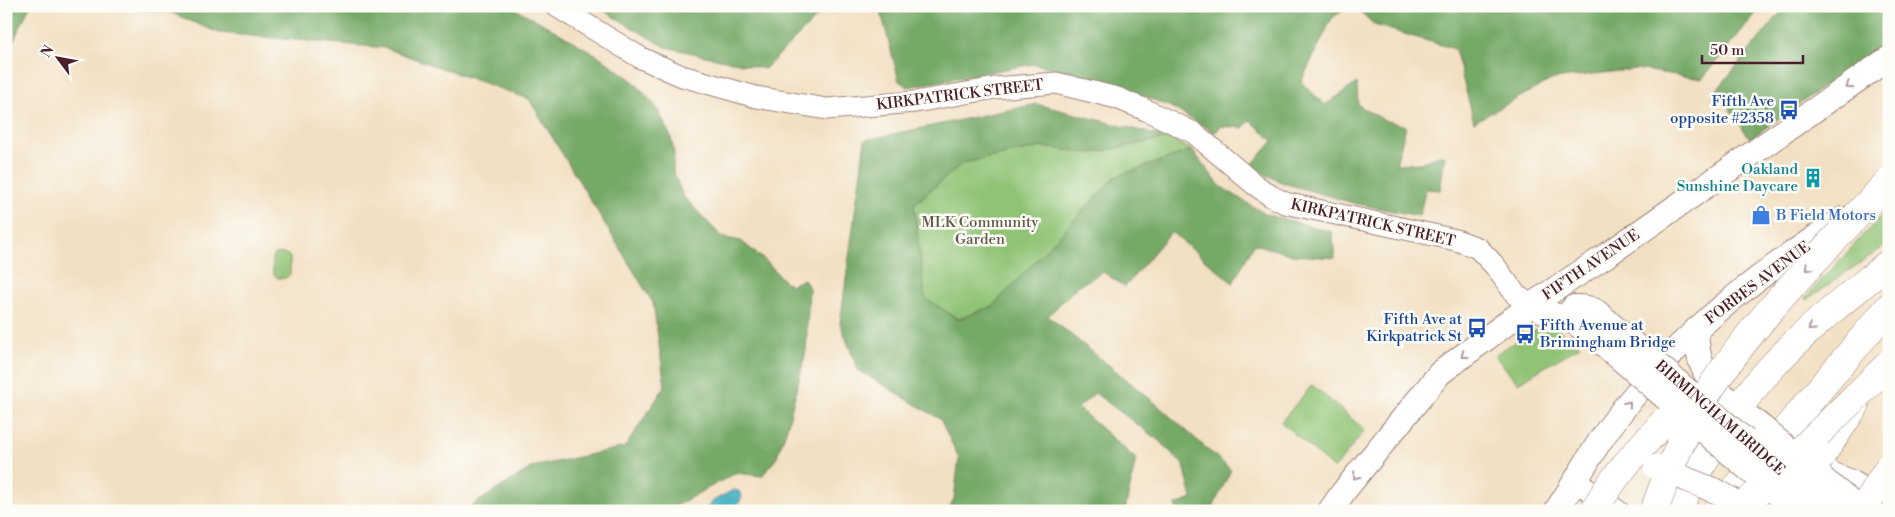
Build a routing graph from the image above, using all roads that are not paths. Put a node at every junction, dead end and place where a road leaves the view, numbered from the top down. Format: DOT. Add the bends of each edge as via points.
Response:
graph roads {
  1 [pos="556,6"];
  2 [pos="1889,58"];
  3 [pos="1889,181"];
  4 [pos="1889,196"];
  5 [pos="1889,263"];
  6 [pos="1531,305"];
  7 [pos="1889,307"];
  8 [pos="1755,326"];
  9 [pos="1696,330"];
  10 [pos="1608,336"];
  11 [pos="1889,362"];
  12 [pos="1598,444"];
  13 [pos="1889,467"];
  14 [pos="1576,481"];
  15 [pos="1889,503"];
  16 [pos="1330,511"];
  17 [pos="1556,511"];
  18 [pos="1594,511"];
  19 [pos="1618,511"];
  20 [pos="1654,511"];
  21 [pos="1678,511"];
  22 [pos="1719,511"];
  23 [pos="1738,511"];
  24 [pos="1752,511"];
  25 [pos="1786,511"];
  26 [pos="1797,511"];
  27 [pos="1827,511"];
  28 [pos="1862,511"];
  1 -- 6 [label="street, KIRKPATRICK STREET" via="641,58 682,76 756,97 827,109 915,102 995,88 1056,83 1117,98 1194,132 1254,184 1285,203 1456,240 1478,248 1516,295"];
  2 -- 6 [label="main road, FIFTH AVENUE, one-way"];
  3 -- 8 [label="highway, one-way, bridge"];
  4 -- 9 [label="main road, FORBES AVENUE" via="1823,233 1735,297"];
  5 -- 21 [label="highway, one-way, bridge" via="1802,337 1753,388 1713,444"];
  6 -- 10 [label="main road, BIRMINGHAM BRIDGE"];
  6 -- 16 [label="main road, FIFTH AVENUE, one-way" via="1440,373"];
  7 -- 22 [label="highway, bridge"];
  8 -- 18 [label="highway, bridge" via="1620,470"];
  8 -- 20 [label="highway, bridge" via="1694,416"];
  12 -- 9 [label="main road, FORBES AVENUE, one-way" via="1646,382"];
  9 -- 28 [label="main road, bridge" via="1702,366 1719,390"];
  10 -- 26 [label="main road, BIRMINGHAM BRIDGE, bridge"];
  10 -- 27 [label="main road, BIRMINGHAM BRIDGE, bridge"];
  11 -- 23 [label="highway, bridge"];
  11 -- 25 [label="highway" via="1814,466"];
  12 -- 14 [label="main road, FORBES AVENUE"];
  12 -- 24 [label="main road, bridge" via="1718,492"];
  13 -- 28 [label="highway, bridge"];
  14 -- 17 [label="main road, FORBES AVENUE"];
  14 -- 19 [label="street"];
  15 -- 22 [label="street" via="1825,469 1783,460 1757,470"];
}
